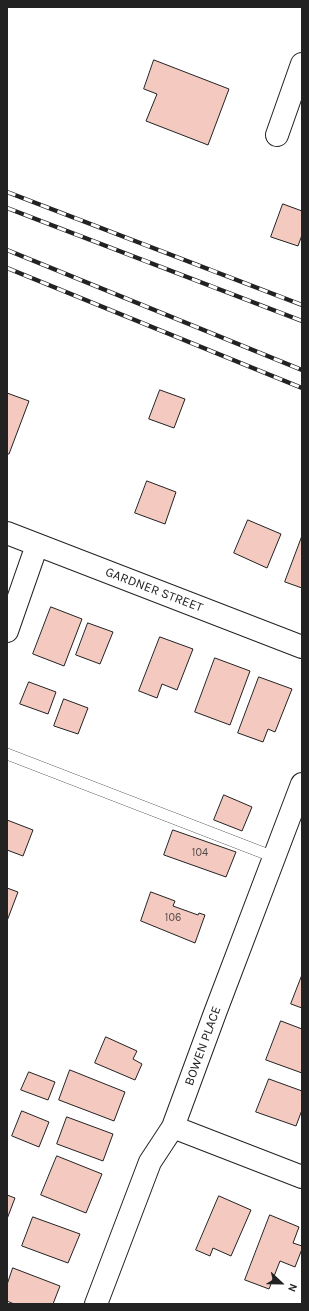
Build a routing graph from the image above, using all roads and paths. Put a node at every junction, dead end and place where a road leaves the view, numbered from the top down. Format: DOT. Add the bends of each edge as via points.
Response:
graph roads {
  1 [pos="302,64"];
  2 [pos="277,135"];
  3 [pos="7,533"];
  4 [pos="37,545"];
  5 [pos="7,631"];
  6 [pos="302,647"];
  7 [pos="7,754"];
  8 [pos="302,784"];
  9 [pos="274,857"];
  10 [pos="173,1127"];
  11 [pos="302,1177"];
  12 [pos="96,1304"];
  1 -- 2 [label="street"];
  3 -- 4 [label="street, GARDNER STREET"];
  4 -- 5 [label="street"];
  4 -- 6 [label="street, GARDNER STREET"];
  7 -- 9 [label="lane"];
  8 -- 9 [label="street, BOWEN PLACE"];
  9 -- 10 [label="street, BOWEN PLACE"];
  10 -- 11 [label="street"];
  10 -- 12 [label="street, BOWEN PLACE" via="150,1162"];
}
